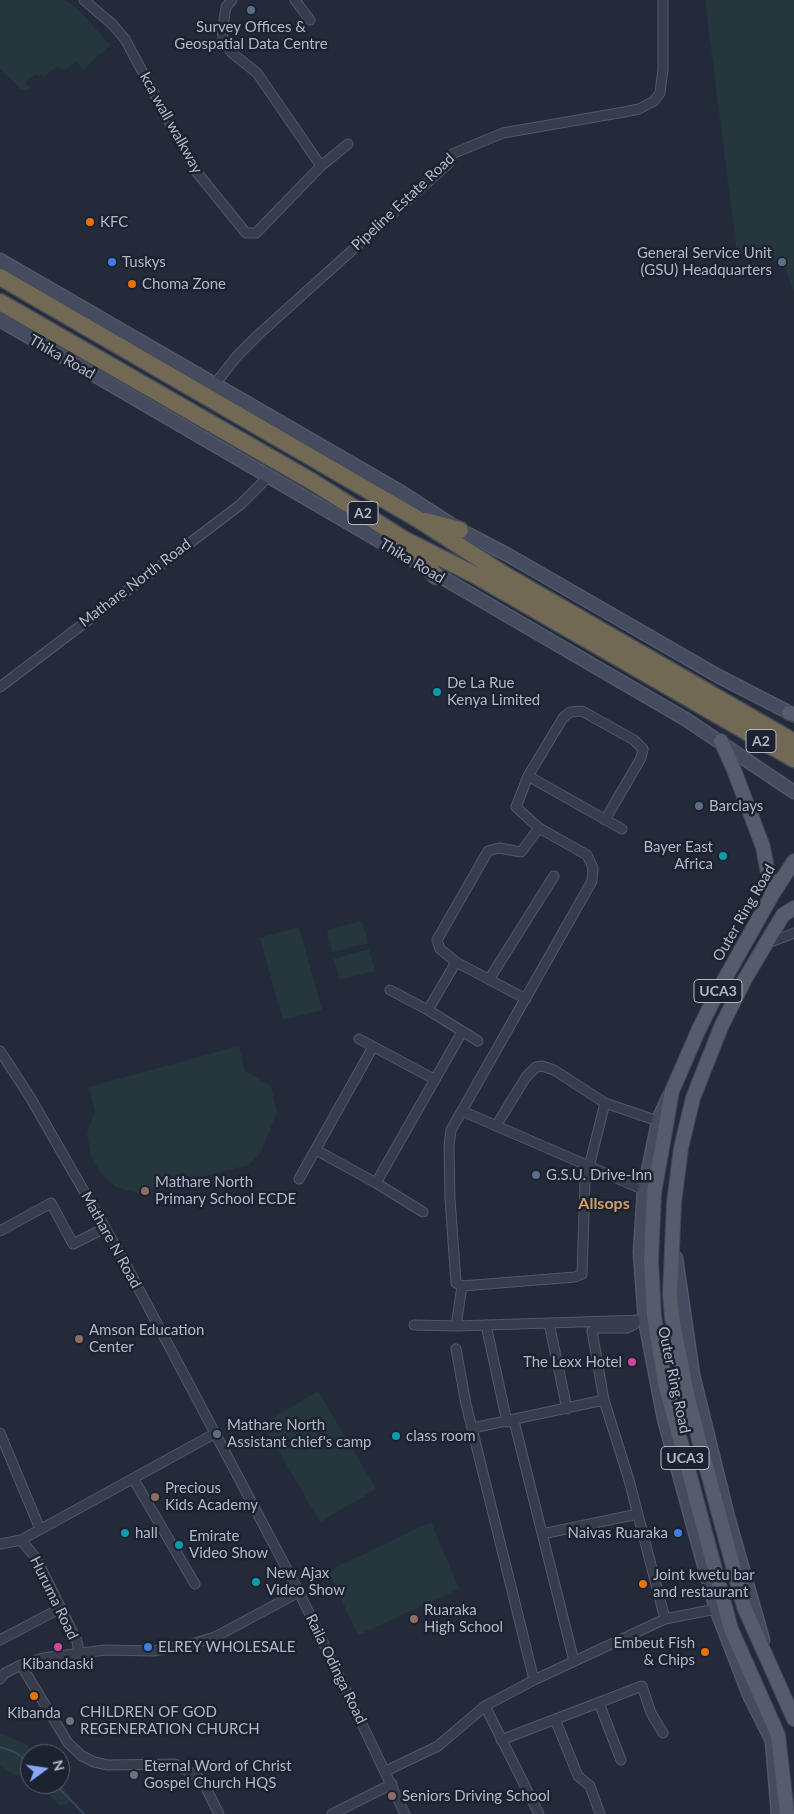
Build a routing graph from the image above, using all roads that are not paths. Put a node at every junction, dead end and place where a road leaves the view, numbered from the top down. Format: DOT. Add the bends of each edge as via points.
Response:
graph roads {
  1 [pos="84,0"];
  2 [pos="232,0"];
  3 [pos="295,0"];
  4 [pos="662,0"];
  5 [pos="310,20"];
  6 [pos="348,144"];
  7 [pos="321,166"];
  8 [pos="0,260"];
  9 [pos="0,277"];
  10 [pos="0,302"];
  11 [pos="0,320"];
  12 [pos="215,384"];
  13 [pos="268,477"];
  14 [pos="416,518"];
  15 [pos="460,530"];
  16 [pos="405,540"];
  17 [pos="436,576"];
  18 [pos="0,687"];
  19 [pos="792,714"];
  20 [pos="720,741"];
  21 [pos="794,742"];
  22 [pos="794,759"];
  23 [pos="528,776"];
  24 [pos="794,792"];
  25 [pos="605,820"];
  26 [pos="539,828"];
  27 [pos="622,829"];
  28 [pos="794,862"];
  29 [pos="554,876"];
  30 [pos="772,895"];
  31 [pos="794,908"];
  32 [pos="794,933"];
  33 [pos="765,944"];
  34 [pos="456,962"];
  35 [pos="490,978"];
  36 [pos="390,990"];
  37 [pos="526,999"];
  38 [pos="428,1010"];
  39 [pos="462,1032"];
  40 [pos="360,1038"];
  41 [pos="478,1041"];
  42 [pos="373,1047"];
  43 [pos="0,1051"];
  44 [pos="434,1079"];
  45 [pos="672,1091"];
  46 [pos="606,1103"];
  47 [pos="462,1111"];
  48 [pos="658,1121"];
  49 [pos="496,1126"];
  50 [pos="316,1150"];
  51 [pos="588,1167"];
  52 [pos="299,1179"];
  53 [pos="376,1183"];
  54 [pos="644,1190"];
  55 [pos="423,1212"];
  56 [pos="105,1228"];
  57 [pos="0,1231"];
  58 [pos="673,1243"];
  59 [pos="462,1286"];
  60 [pos="641,1320"];
  61 [pos="548,1323"];
  62 [pos="414,1325"];
  63 [pos="486,1325"];
  64 [pos="456,1326"];
  65 [pos="456,1349"];
  66 [pos="604,1400"];
  67 [pos="567,1409"];
  68 [pos="510,1422"];
  69 [pos="473,1428"];
  70 [pos="0,1433"];
  71 [pos="214,1434"];
  72 [pos="134,1480"];
  73 [pos="638,1514"];
  74 [pos="40,1529"];
  75 [pos="542,1534"];
  76 [pos="21,1540"];
  77 [pos="0,1544"];
  78 [pos="195,1584"];
  79 [pos="299,1592"];
  80 [pos="61,1608"];
  81 [pos="716,1609"];
  82 [pos="665,1619"];
  83 [pos="0,1640"];
  84 [pos="79,1652"];
  85 [pos="574,1661"];
  86 [pos="21,1665"];
  87 [pos="0,1678"];
  88 [pos="534,1680"];
  89 [pos="599,1703"];
  90 [pos="485,1706"];
  91 [pos="794,1714"];
  92 [pos="555,1719"];
  93 [pos="794,1719"];
  94 [pos="663,1733"];
  95 [pos="501,1740"];
  96 [pos="621,1760"];
  97 [pos="386,1771"];
  98 [pos="392,1784"];
  99 [pos="220,1814"];
  100 [pos="332,1814"];
  101 [pos="405,1814"];
  102 [pos="539,1814"];
  103 [pos="600,1814"];
  104 [pos="778,1814"];
  105 [pos="787,1814"];
  1 -- 7 [label="street, kca wall walkway" via="125,39 195,170 246,233 256,233"];
  2 -- 7 [label="street" via="226,7 222,32 224,42 232,53 257,73"];
  3 -- 5 [label="street"];
  4 -- 12 [label="street, Pipeline Estate Road" via="664,69 660,92 654,101 631,111 503,133 452,154 449,163 265,329"];
  6 -- 7 [label="street, kca wall walkway"];
  8 -- 12 [label="main road"];
  9 -- 14 [label="highway, A2"];
  10 -- 16 [label="highway, Thika Road / A2" via="313,482"];
  11 -- 13 [label="main road, Thika Road"];
  12 -- 15 [label="main road"];
  13 -- 17 [label="main road, Thika Road"];
  13 -- 18 [label="street, Mathare North Road" via="240,505"];
  14 -- 15 [label="highway"];
  14 -- 21 [label="highway, A2" via="505,575"];
  15 -- 19 [label="main road" via="718,676"];
  16 -- 17 [label="highway"];
  16 -- 22 [label="highway, Thika Road / A2" via="475,575"];
  17 -- 20 [label="main road, Thika Road"];
  20 -- 24 [label="main road, Thika Road"];
  20 -- 30 [label="main road" via="762,847"];
  23 -- 25 [label="street"];
  23 -- 25 [label="street" via="563,718 570,712 582,711 641,744 643,752"];
  23 -- 26 [label="street" via="516,807"];
  25 -- 27 [label="street"];
  26 -- 34 [label="street" via="521,852 492,848 484,855 438,934 440,949"];
  26 -- 37 [label="street" via="587,854 593,874"];
  28 -- 30 [label="main road, Outer Ring Road"];
  29 -- 35 [label="street"];
  30 -- 45 [label="main road, Outer Ring Road / UCA3" via="699,1029"];
  31 -- 33 [label="main road, Outer Ring Road / UCA3" via="783,915"];
  32 -- 33 [label="street"];
  33 -- 58 [label="main road, Outer Ring Road / UCA3" via="721,1027 693,1098 681,1148"];
  34 -- 35 [label="street"];
  34 -- 38 [label="street"];
  35 -- 37 [label="street"];
  36 -- 38 [label="street"];
  37 -- 47 [label="street"];
  38 -- 39 [label="street"];
  39 -- 41 [label="street"];
  39 -- 44 [label="street"];
  40 -- 42 [label="street"];
  42 -- 44 [label="street"];
  42 -- 50 [label="street"];
  43 -- 56 [label="street, Mathare N Road"];
  44 -- 53 [label="street"];
  45 -- 48 [label="main road, Outer Ring Road / UCA3"];
  45 -- 105 [label="main road, Outer Ring Road / UCA3" via="655,1186 652,1223 652,1286 659,1353 732,1629 778,1735"];
  46 -- 48 [label="street"];
  46 -- 49 [label="street" via="554,1070 536,1067 526,1077"];
  46 -- 51 [label="street"];
  47 -- 49 [label="street"];
  47 -- 59 [label="street" via="451,1130 449,1146 455,1277 457,1284"];
  48 -- 54 [label="main road, Outer Ring Road / UCA3"];
  49 -- 51 [label="street"];
  50 -- 52 [label="street"];
  50 -- 53 [label="street"];
  51 -- 54 [label="street"];
  51 -- 59 [label="street" via="582,1215 582,1274"];
  53 -- 55 [label="street"];
  54 -- 60 [label="main road, Outer Ring Road / UCA3" via="640,1253"];
  56 -- 57 [label="street" via="72,1244 50,1203"];
  56 -- 71 [label="street, Mathare N Road"];
  58 -- 91 [label="main road, Outer Ring Road / UCA3" via="693,1376 719,1482 780,1702"];
  58 -- 93 [label="main road, Outer Ring Road / UCA3" via="670,1271 672,1318 688,1399 744,1607"];
  59 -- 64 [label="street"];
  60 -- 61 [label="street"];
  60 -- 66 [label="street" via="627,1328 592,1331"];
  60 -- 81 [label="main road, Outer Ring Road / UCA3" via="664,1419"];
  61 -- 63 [label="street"];
  61 -- 67 [label="street"];
  62 -- 64 [label="street"];
  63 -- 64 [label="street"];
  63 -- 68 [label="street"];
  65 -- 69 [label="street"];
  66 -- 67 [label="street"];
  66 -- 73 [label="street"];
  67 -- 68 [label="street"];
  68 -- 69 [label="street"];
  68 -- 75 [label="street"];
  69 -- 88 [label="street"];
  70 -- 74 [label="street"];
  71 -- 72 [label="street"];
  71 -- 79 [label="street, Raila Odinga Road"];
  72 -- 74 [label="street"];
  72 -- 78 [label="street"];
  73 -- 75 [label="street"];
  73 -- 82 [label="street"];
  74 -- 76 [label="street"];
  75 -- 85 [label="street"];
  76 -- 77 [label="street, Huruma Road"];
  76 -- 80 [label="street, Huruma Road" via="36,1558"];
  79 -- 84 [label="street, Huruma Road" via="215,1637 192,1644 144,1652"];
  79 -- 97 [label="street, Raila Odinga Road"];
  80 -- 83 [label="street"];
  80 -- 84 [label="street, Huruma Road"];
  81 -- 82 [label="street"];
  81 -- 104 [label="main road, Outer Ring Road / UCA3" via="750,1697 772,1741"];
  82 -- 85 [label="street"];
  84 -- 86 [label="street, Huruma Road"];
  85 -- 88 [label="street"];
  86 -- 87 [label="street, Huruma Road"];
  86 -- 99 [label="street" via="68,1743 82,1756 108,1765 175,1764 197,1776 206,1786"];
  88 -- 90 [label="street"];
  89 -- 92 [label="street"];
  89 -- 94 [label="street" via="642,1686 651,1713"];
  89 -- 96 [label="street"];
  90 -- 95 [label="street"];
  90 -- 97 [label="street" via="438,1746"];
  92 -- 95 [label="street"];
  92 -- 103 [label="street" via="578,1776 590,1786"];
  95 -- 102 [label="street"];
  97 -- 98 [label="street, Raila Odinga Road"];
  98 -- 100 [label="street"];
  98 -- 101 [label="street, Raila Odinga Road"];
}
